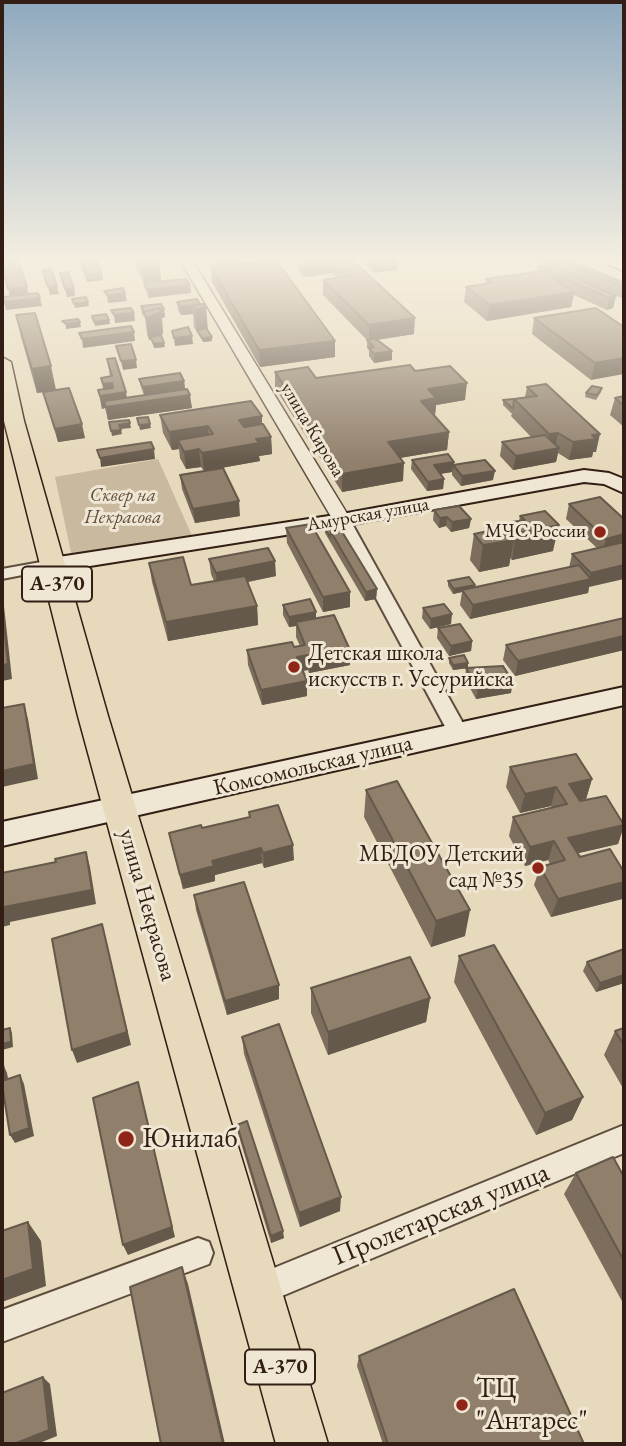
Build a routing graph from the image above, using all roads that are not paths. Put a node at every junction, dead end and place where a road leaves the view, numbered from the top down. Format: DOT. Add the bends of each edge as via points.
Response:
graph roads {
  1 [pos="226,327"];
  2 [pos="2,362"];
  3 [pos="8,422"];
  4 [pos="617,483"];
  5 [pos="342,520"];
  6 [pos="52,565"];
  7 [pos="2,574"];
  8 [pos="624,696"];
  9 [pos="459,734"];
  10 [pos="120,808"];
  11 [pos="2,834"];
  12 [pos="624,1139"];
  13 [pos="198,1253"];
  14 [pos="258,1290"];
  15 [pos="2,1326"];
  16 [pos="302,1444"];
  1 -- 5 [label="street, улица Кирова"];
  2 -- 3 [label="main road, улица Некрасова / А-370"];
  3 -- 6 [label="main road, улица Некрасова / А-370"];
  4 -- 5 [label="main road, Амурская улица" via="584,476"];
  5 -- 6 [label="main road, Амурская улица"];
  5 -- 9 [label="street, улица Кирова"];
  6 -- 7 [label="street, Амурская улица"];
  6 -- 10 [label="main road, улица Некрасова / А-370"];
  8 -- 9 [label="main road, Комсомольская улица"];
  9 -- 10 [label="main road, Комсомольская улица"];
  10 -- 11 [label="main road, Комсомольская улица"];
  10 -- 14 [label="main road, улица Некрасова / А-370"];
  12 -- 14 [label="street, Пролетарская улица"];
  13 -- 15 [label="street"];
  14 -- 16 [label="main road, улица Некрасова / А-370"];
}
